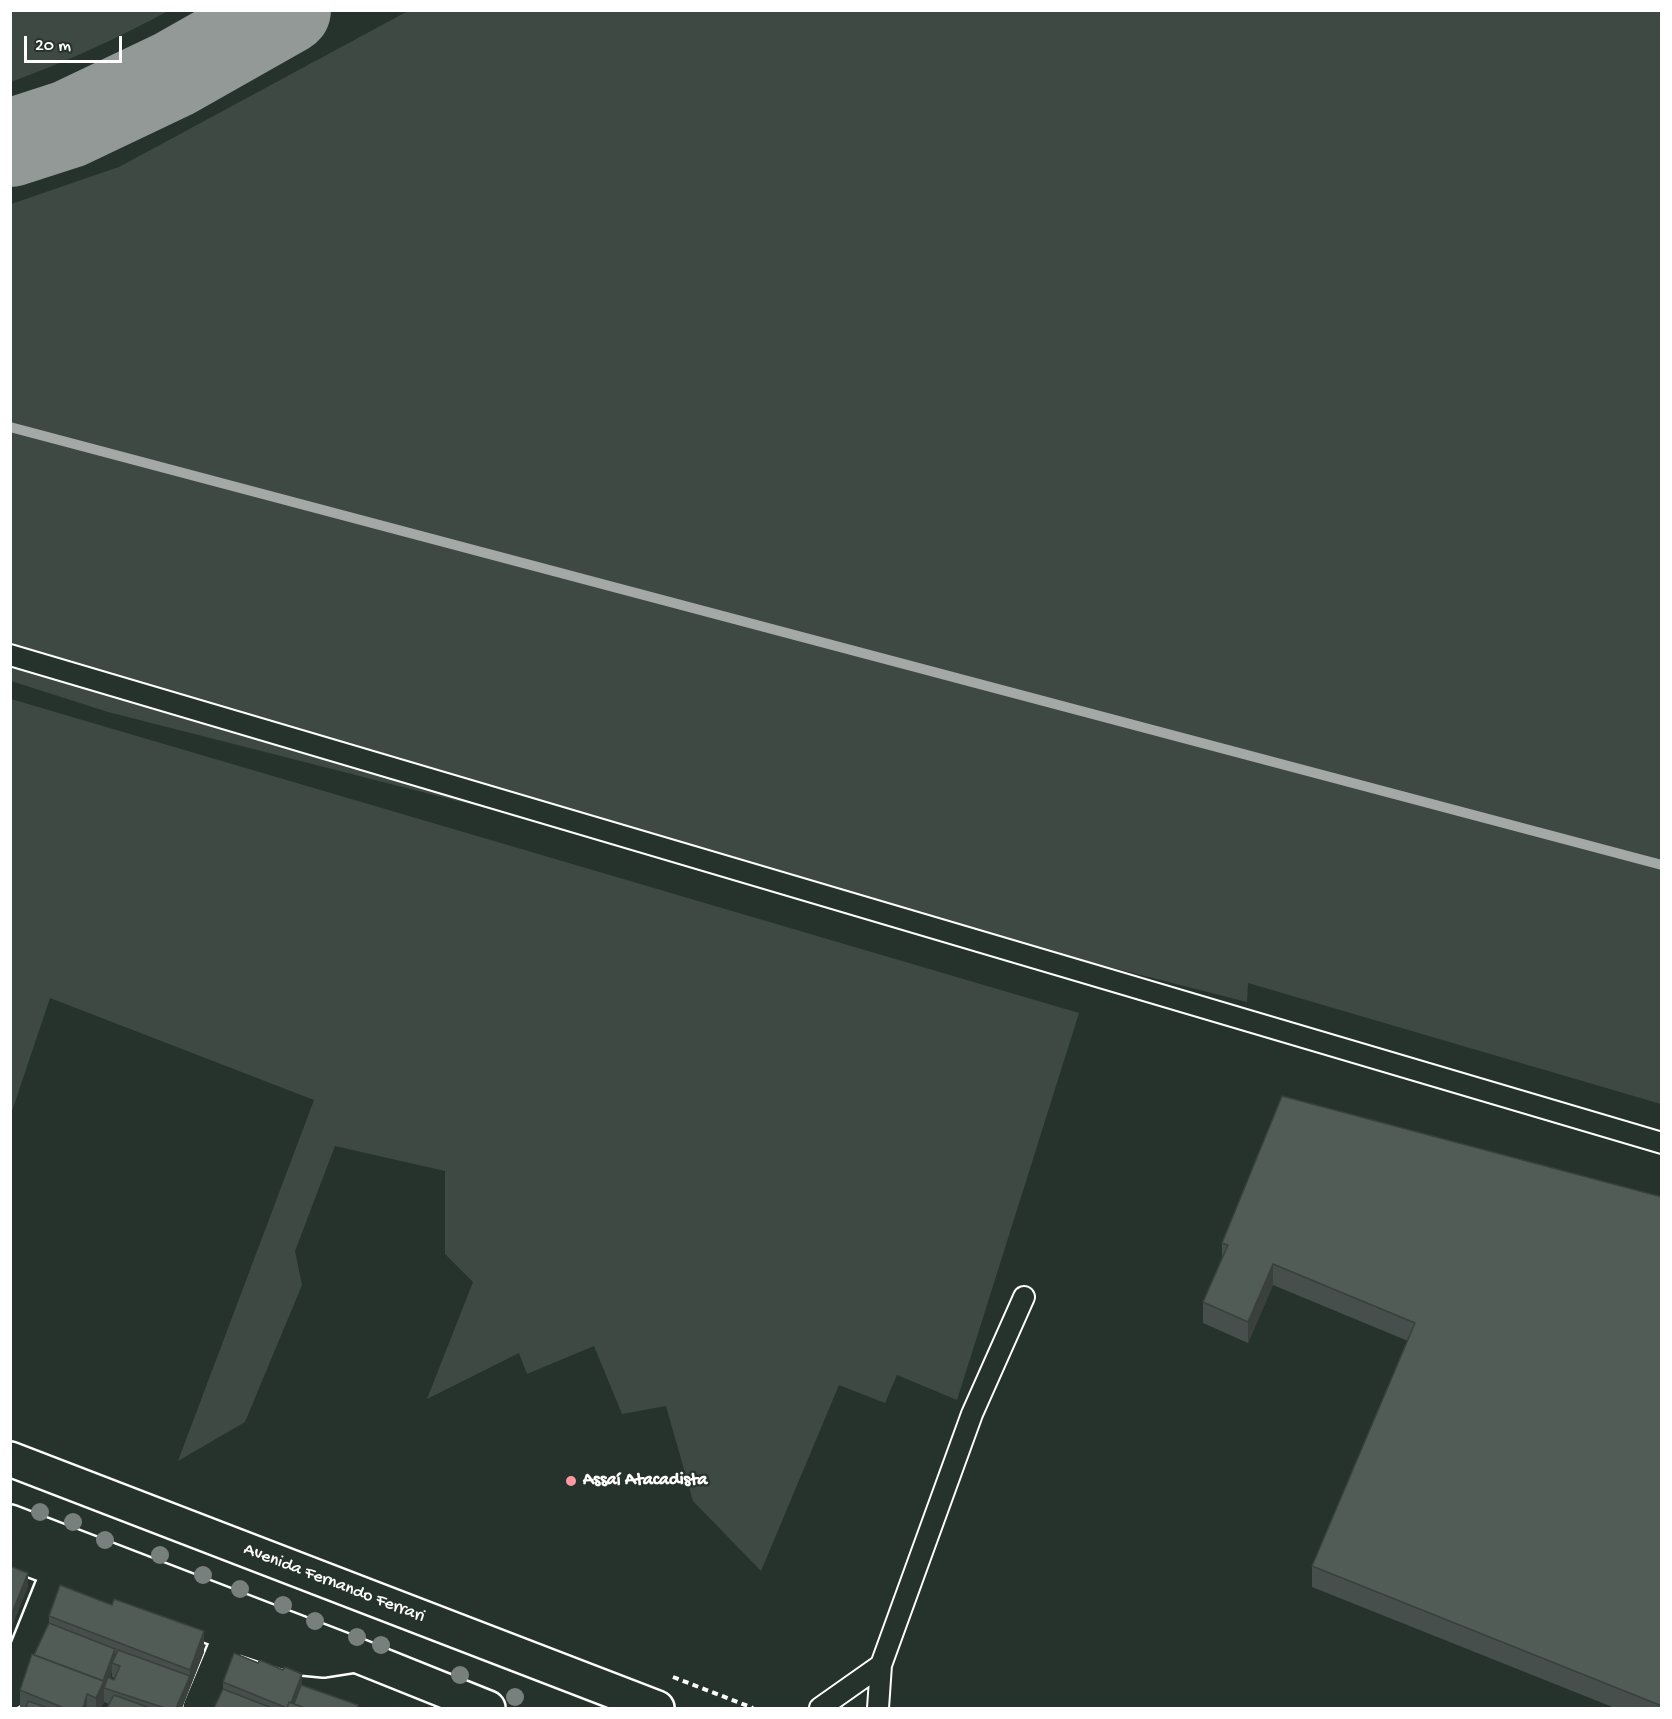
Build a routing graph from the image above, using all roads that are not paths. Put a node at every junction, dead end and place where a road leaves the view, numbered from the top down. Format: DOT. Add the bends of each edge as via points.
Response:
graph roads {
  1 [pos="10,655"];
  2 [pos="1662,1143"];
  3 [pos="1024,1297"];
  4 [pos="10,1459"];
  5 [pos="10,1522"];
  6 [pos="10,1552"];
  7 [pos="59,1570"];
  8 [pos="231,1634"];
  9 [pos="356,1655"];
  10 [pos="881,1665"];
  11 [pos="10,1692"];
  12 [pos="200,1708"];
  13 [pos="488,1708"];
  14 [pos="657,1708"];
  15 [pos="820,1708"];
  16 [pos="879,1708"];
  1 -- 2 [label="lane"];
  3 -- 10 [label="lane" via="972,1414"];
  4 -- 14 [label="main road, Avenida Fernando Ferrari"];
  5 -- 9 [label="main road"];
  6 -- 7 [label="main road"];
  7 -- 8 [label="main road"];
  7 -- 11 [label="main road"];
  8 -- 9 [label="main road" via="303,1658 324,1660"];
  8 -- 12 [label="main road"];
  9 -- 13 [label="main road"];
  10 -- 15 [label="lane"];
  10 -- 16 [label="lane"];
}
